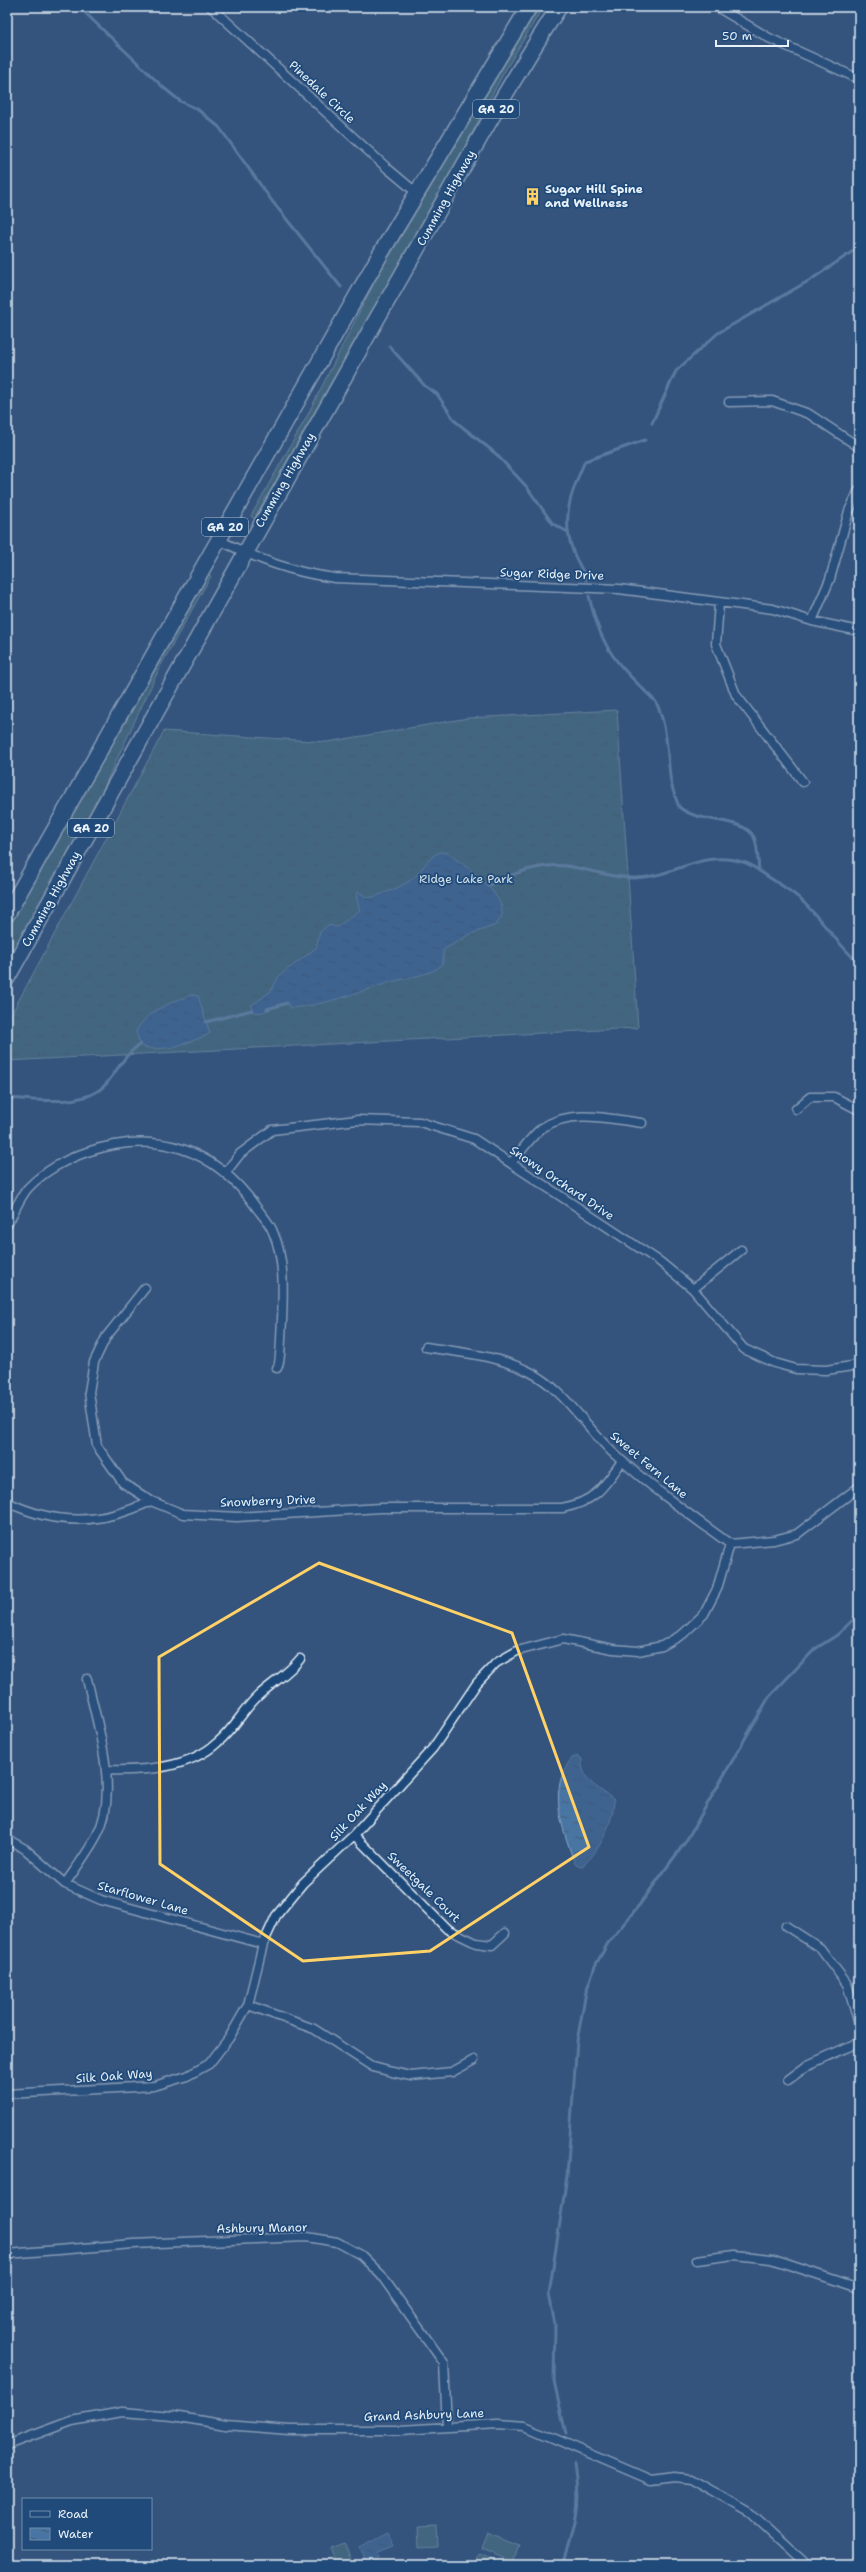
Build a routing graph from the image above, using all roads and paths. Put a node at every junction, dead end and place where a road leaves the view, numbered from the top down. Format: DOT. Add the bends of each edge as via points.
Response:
graph roads {
  1 [pos="211,7"];
  2 [pos="529,7"];
  3 [pos="559,7"];
  4 [pos="717,7"];
  5 [pos="859,79"];
  6 [pos="418,194"];
  7 [pos="728,402"];
  8 [pos="859,447"];
  9 [pos="859,490"];
  10 [pos="218,539"];
  11 [pos="244,553"];
  12 [pos="719,603"];
  13 [pos="812,621"];
  14 [pos="859,631"];
  15 [pos="803,782"];
  16 [pos="7,914"];
  17 [pos="7,978"];
  18 [pos="796,1109"];
  19 [pos="859,1110"];
  20 [pos="642,1123"];
  21 [pos="511,1163"];
  22 [pos="226,1172"];
  23 [pos="7,1225"];
  24 [pos="741,1250"];
  25 [pos="145,1288"];
  26 [pos="693,1289"];
  27 [pos="426,1347"];
  28 [pos="859,1364"];
  29 [pos="277,1368"];
  30 [pos="622,1461"];
  31 [pos="859,1487"];
  32 [pos="151,1501"];
  33 [pos="7,1502"];
  34 [pos="730,1544"];
  35 [pos="300,1658"];
  36 [pos="87,1679"];
  37 [pos="106,1770"];
  38 [pos="354,1835"];
  39 [pos="7,1839"];
  40 [pos="65,1884"];
  41 [pos="786,1926"];
  42 [pos="505,1933"];
  43 [pos="263,1944"];
  44 [pos="248,2005"];
  45 [pos="859,2024"];
  46 [pos="859,2042"];
  47 [pos="474,2060"];
  48 [pos="788,2080"];
  49 [pos="7,2094"];
  50 [pos="7,2254"];
  51 [pos="697,2260"];
  52 [pos="859,2288"];
  53 [pos="448,2427"];
  54 [pos="7,2445"];
  55 [pos="807,2565"];
  1 -- 6 [label="street, Pinedale Circle"];
  2 -- 6 [label="highway, Cumming Highway / GA 20"];
  3 -- 11 [label="highway, Cumming Highway / GA 20" via="521,65"];
  4 -- 5 [label="street" via="768,38"];
  6 -- 10 [label="highway, Cumming Highway / GA 20" via="381,253"];
  7 -- 8 [label="street" via="772,402 809,414"];
  9 -- 13 [label="street" via="849,511 830,579"];
  10 -- 11 [label="street, Sugar Ridge Drive"];
  10 -- 16 [label="highway, Cumming Highway / GA 20"];
  11 -- 12 [label="street, Sugar Ridge Drive" via="282,568 335,578 619,589"];
  11 -- 17 [label="highway, Cumming Highway / GA 20"];
  12 -- 13 [label="street, Sugar Ridge Drive" via="773,609"];
  12 -- 15 [label="street" via="716,644 736,695"];
  13 -- 14 [label="street, Sugar Ridge Drive"];
  18 -- 19 [label="street" via="810,1097 834,1097"];
  20 -- 21 [label="street" via="583,1116 558,1120 541,1128"];
  21 -- 22 [label="street, Snowy Orchard Drive" via="474,1139 420,1122 358,1120 272,1130 240,1154"];
  21 -- 26 [label="street, Snowy Orchard Drive" via="659,1261"];
  22 -- 23 [label="street" via="202,1157 170,1145 156,1142 120,1143 73,1157 45,1174 28,1189"];
  22 -- 29 [label="street" via="242,1187 273,1231 280,1256 283,1303"];
  24 -- 26 [label="street"];
  25 -- 32 [label="street, Snowberry Drive" via="106,1337 94,1362 90,1392 97,1446 123,1483"];
  26 -- 28 [label="street, Snowy Orchard Drive" via="744,1349 760,1358 796,1369 826,1370"];
  27 -- 30 [label="street, Sweet Fern Lane" via="502,1360 531,1372 552,1386 592,1433"];
  30 -- 32 [label="street, Snowberry Drive" via="601,1491 580,1505 562,1508 380,1508 237,1517 183,1514"];
  30 -- 34 [label="street, Sweet Fern Lane"];
  31 -- 34 [label="street" via="797,1534 774,1540"];
  32 -- 33 [label="street" via="132,1511 104,1519 67,1520 30,1513"];
  34 -- 38 [label="street, Silk Oak Way" via="717,1589 704,1614 683,1634 662,1646 638,1652 564,1639 517,1651 496,1663 478,1682 432,1748"];
  35 -- 37 [label="street" via="256,1697 238,1722 217,1744 198,1755 141,1771"];
  36 -- 37 [label="street"];
  37 -- 40 [label="street" via="105,1809 98,1834"];
  38 -- 42 [label="street, Sweetgale Court" via="447,1929 476,1943 492,1945"];
  38 -- 43 [label="street, Silk Oak Way" via="303,1883 276,1916"];
  39 -- 40 [label="street, Starflower Lane" via="25,1849"];
  40 -- 43 [label="street, Starflower Lane" via="101,1900"];
  41 -- 45 [label="street" via="820,1948 847,1984"];
  43 -- 44 [label="street, Silk Oak Way"];
  44 -- 47 [label="street" via="314,2028 373,2067 392,2072 411,2076 452,2072"];
  44 -- 49 [label="street, Silk Oak Way" via="229,2038 209,2064 187,2076 154,2086"];
  46 -- 48 [label="street" via="808,2065"];
  50 -- 53 [label="street, Ashbury Manor" via="133,2244 307,2238 337,2242 361,2255 381,2275 444,2363"];
  51 -- 52 [label="street" via="734,2255 771,2259"];
  53 -- 54 [label="street, Grand Ashbury Lane" via="401,2430 289,2430 122,2412 72,2421"];
  53 -- 55 [label="street, Grand Ashbury Lane" via="498,2424 525,2426 651,2480 675,2477 691,2479 751,2513"];
}
